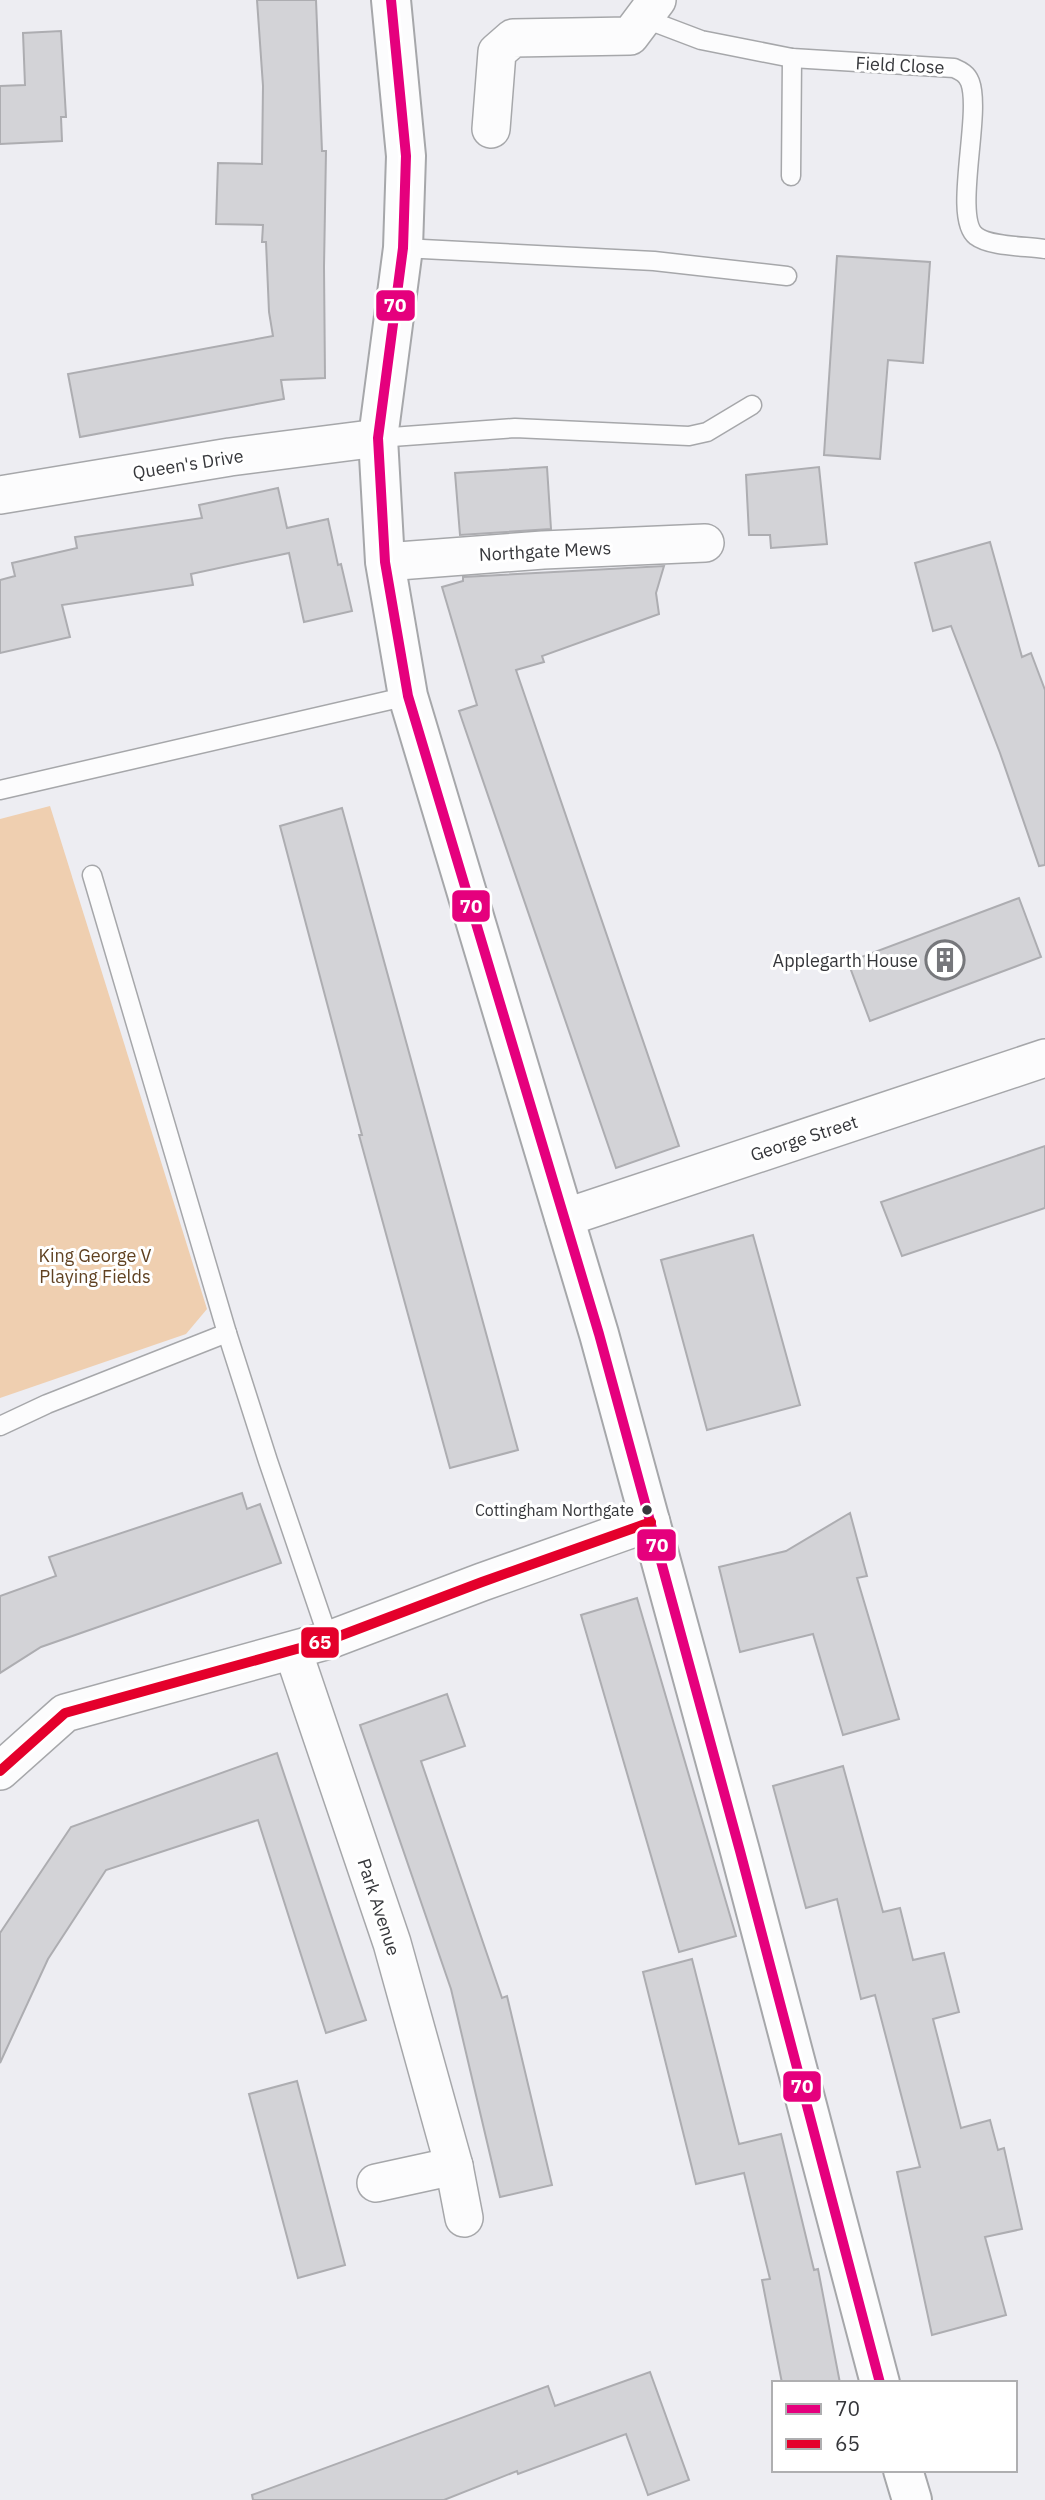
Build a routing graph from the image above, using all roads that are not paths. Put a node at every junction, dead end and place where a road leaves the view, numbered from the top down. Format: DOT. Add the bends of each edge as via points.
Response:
graph roads {
  1 [pos="391,0"];
  2 [pos="650,9"];
  3 [pos="792,58"];
  4 [pos="491,129"];
  5 [pos="791,176"];
  6 [pos="403,248"];
  7 [pos="1045,248"];
  8 [pos="787,276"];
  9 [pos="752,405"];
  10 [pos="378,438"];
  11 [pos="0,495"];
  12 [pos="705,543"];
  13 [pos="385,562"];
  14 [pos="408,696"];
  15 [pos="0,790"];
  16 [pos="92,875"];
  17 [pos="1045,1058"];
  18 [pos="564,1218"];
  19 [pos="227,1333"];
  20 [pos="0,1426"];
  21 [pos="651,1522"];
  22 [pos="329,1640"];
  23 [pos="293,1650"];
  24 [pos="0,1771"];
  25 [pos="454,2166"];
  26 [pos="376,2183"];
  27 [pos="464,2218"];
  28 [pos="879,2381"];
  29 [pos="905,2472"];
  30 [pos="912,2500"];
  1 -- 6 [label="street" via="406,156"];
  2 -- 3 [label="lane, Field Close" via="701,40"];
  2 -- 4 [label="street, Field Close" via="630,36 513,37 497,52"];
  3 -- 5 [label="lane"];
  3 -- 7 [label="lane, Field Close" via="954,68 964,73 970,83 973,116 967,222 974,235 988,242"];
  6 -- 8 [label="lane" via="654,261"];
  6 -- 10 [label="street"];
  9 -- 10 [label="lane" via="707,432 688,436 516,428"];
  10 -- 11 [label="street, Queen's Drive"];
  10 -- 13 [label="street"];
  12 -- 13 [label="street, Northgate Mews"];
  13 -- 14 [label="street"];
  14 -- 15 [label="lane"];
  14 -- 18 [label="street"];
  16 -- 19 [label="lane"];
  17 -- 18 [label="street, George Street"];
  18 -- 21 [label="street"];
  19 -- 20 [label="lane"];
  19 -- 22 [label="lane"];
  21 -- 22 [label="street"];
  21 -- 28 [label="street"];
  22 -- 23 [label="street"];
  23 -- 24 [label="street" via="65,1713"];
  23 -- 25 [label="street, Park Avenue" via="392,1943"];
  25 -- 26 [label="street"];
  25 -- 27 [label="street, Park Avenue"];
  29 -- 30 [label="street"];
}
